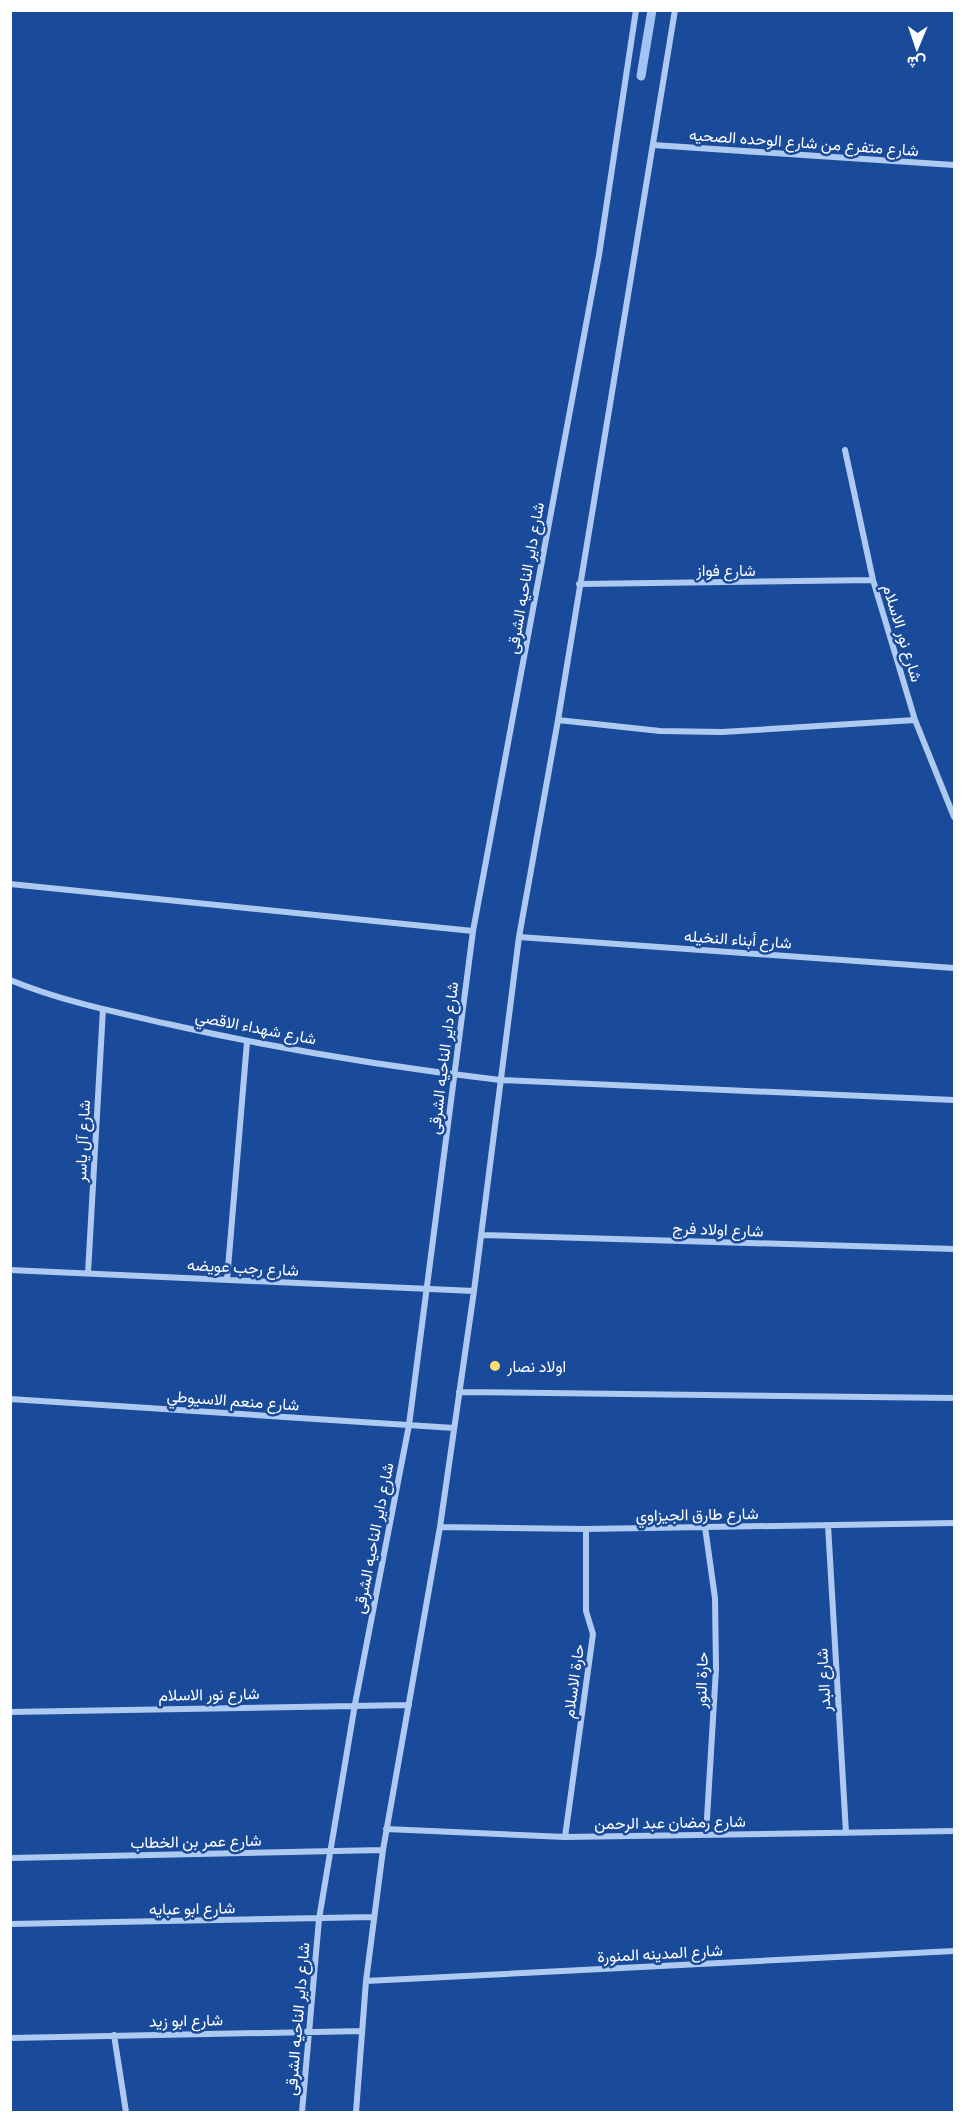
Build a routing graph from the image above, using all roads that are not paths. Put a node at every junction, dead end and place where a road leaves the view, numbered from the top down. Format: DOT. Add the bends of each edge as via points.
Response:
graph roads {
  1 [pos="636,10"];
  2 [pos="675,10"];
  3 [pos="652,145"];
  4 [pos="954,165"];
  5 [pos="845,450"];
  6 [pos="873,580"];
  7 [pos="579,584"];
  8 [pos="558,720"];
  9 [pos="915,720"];
  10 [pos="954,812"];
  11 [pos="10,884"];
  12 [pos="473,932"];
  13 [pos="519,937"];
  14 [pos="954,968"];
  15 [pos="10,980"];
  16 [pos="103,1009"];
  17 [pos="247,1042"];
  18 [pos="455,1074"];
  19 [pos="500,1080"];
  20 [pos="954,1100"];
  21 [pos="481,1235"];
  22 [pos="954,1249"];
  23 [pos="10,1270"];
  24 [pos="88,1273"];
  25 [pos="227,1280"];
  26 [pos="428,1289"];
  27 [pos="474,1291"];
  28 [pos="459,1392"];
  29 [pos="954,1398"];
  30 [pos="10,1399"];
  31 [pos="409,1425"];
  32 [pos="454,1428"];
  33 [pos="954,1523"];
  34 [pos="828,1525"];
  35 [pos="440,1527"];
  36 [pos="705,1527"];
  37 [pos="586,1529"];
  38 [pos="355,1704"];
  39 [pos="409,1705"];
  40 [pos="10,1712"];
  41 [pos="386,1829"];
  42 [pos="954,1831"];
  43 [pos="846,1833"];
  44 [pos="706,1835"];
  45 [pos="565,1837"];
  46 [pos="383,1850"];
  47 [pos="330,1852"];
  48 [pos="10,1858"];
  49 [pos="374,1917"];
  50 [pos="319,1919"];
  51 [pos="10,1924"];
  52 [pos="954,1951"];
  53 [pos="366,1981"];
  54 [pos="307,2031"];
  55 [pos="362,2031"];
  56 [pos="114,2036"];
  57 [pos="10,2038"];
  58 [pos="126,2112"];
  59 [pos="302,2112"];
  60 [pos="356,2112"];
  1 -- 12 [label="street, شارع داير الناحيه الشرقى" via="598,255"];
  2 -- 3 [label="street"];
  3 -- 4 [label="street, شارع متفرع من شارع الوحده الصحيه"];
  3 -- 7 [label="street"];
  5 -- 6 [label="street, شارع نور الاسلام"];
  6 -- 7 [label="street, شارع فواز"];
  6 -- 9 [label="street, شارع نور الاسلام"];
  7 -- 8 [label="street"];
  8 -- 9 [label="street" via="722,732"];
  8 -- 13 [label="street"];
  9 -- 10 [label="street, شارع نور الاسلام"];
  11 -- 12 [label="street"];
  12 -- 18 [label="street, شارع داير الناحيه الشرقى"];
  13 -- 14 [label="street, شارع أبناء النخيله"];
  13 -- 19 [label="street"];
  15 -- 16 [label="street, شارع شهداء الاقصي"];
  16 -- 17 [label="street, شارع شهداء الاقصي"];
  16 -- 24 [label="street, شارع آل ياسر"];
  17 -- 18 [label="street, شارع شهداء الاقصي"];
  17 -- 25 [label="street"];
  18 -- 19 [label="street, شارع شهداء الاقصي"];
  18 -- 26 [label="street, شارع داير الناحيه الشرقى"];
  19 -- 20 [label="street, شارع شهداء الاقصي"];
  19 -- 21 [label="street"];
  21 -- 22 [label="street, شارع اولاد فرج"];
  21 -- 27 [label="street"];
  23 -- 24 [label="street, شارع رجب عويضه"];
  24 -- 25 [label="street, شارع رجب عويضه"];
  25 -- 26 [label="street, شارع رجب عويضه"];
  26 -- 27 [label="street, شارع رجب عويضه"];
  26 -- 31 [label="street, شارع داير الناحيه الشرقى"];
  27 -- 28 [label="street"];
  28 -- 29 [label="street"];
  28 -- 32 [label="street"];
  30 -- 31 [label="street, شارع منعم الاسيوطي"];
  31 -- 32 [label="street, شارع منعم الاسيوطي"];
  31 -- 38 [label="street, شارع داير الناحيه الشرقى"];
  32 -- 35 [label="street"];
  33 -- 34 [label="street, شارع طارق الجيزاوي"];
  34 -- 36 [label="street, شارع طارق الجيزاوي"];
  34 -- 43 [label="street, شارع البدر"];
  35 -- 37 [label="street, شارع طارق الجيزاوي"];
  35 -- 39 [label="street"];
  36 -- 37 [label="street, شارع طارق الجيزاوي"];
  36 -- 44 [label="street, حارة النور" via="715,1598 717,1669"];
  37 -- 45 [label="street, حارة الاسلام" via="586,1611 593,1634"];
  38 -- 39 [label="street, شارع نور الاسلام"];
  38 -- 40 [label="street, شارع نور الاسلام"];
  38 -- 47 [label="street, شارع داير الناحيه الشرقى"];
  39 -- 41 [label="street"];
  41 -- 45 [label="street, شارع رمضان عبد الرحمن"];
  41 -- 46 [label="street"];
  42 -- 43 [label="street, شارع رمضان عبد الرحمن"];
  43 -- 44 [label="street, شارع رمضان عبد الرحمن"];
  44 -- 45 [label="street, شارع رمضان عبد الرحمن"];
  46 -- 47 [label="street, شارع عمر بن الخطاب"];
  46 -- 49 [label="street"];
  47 -- 48 [label="street, شارع عمر بن الخطاب"];
  47 -- 50 [label="street, شارع داير الناحيه الشرقى"];
  49 -- 50 [label="street, شارع ابو عبايه"];
  49 -- 53 [label="street"];
  50 -- 51 [label="street, شارع ابو عبايه"];
  50 -- 54 [label="street, شارع داير الناحيه الشرقى"];
  52 -- 53 [label="street, شارع المدينه المنورة"];
  53 -- 55 [label="street"];
  54 -- 55 [label="street, شارع ابو زيد"];
  54 -- 56 [label="street, شارع ابو زيد"];
  54 -- 59 [label="street, شارع داير الناحيه الشرقى"];
  55 -- 60 [label="street"];
  56 -- 57 [label="street, شارع ابو زيد"];
  56 -- 58 [label="street"];
}
